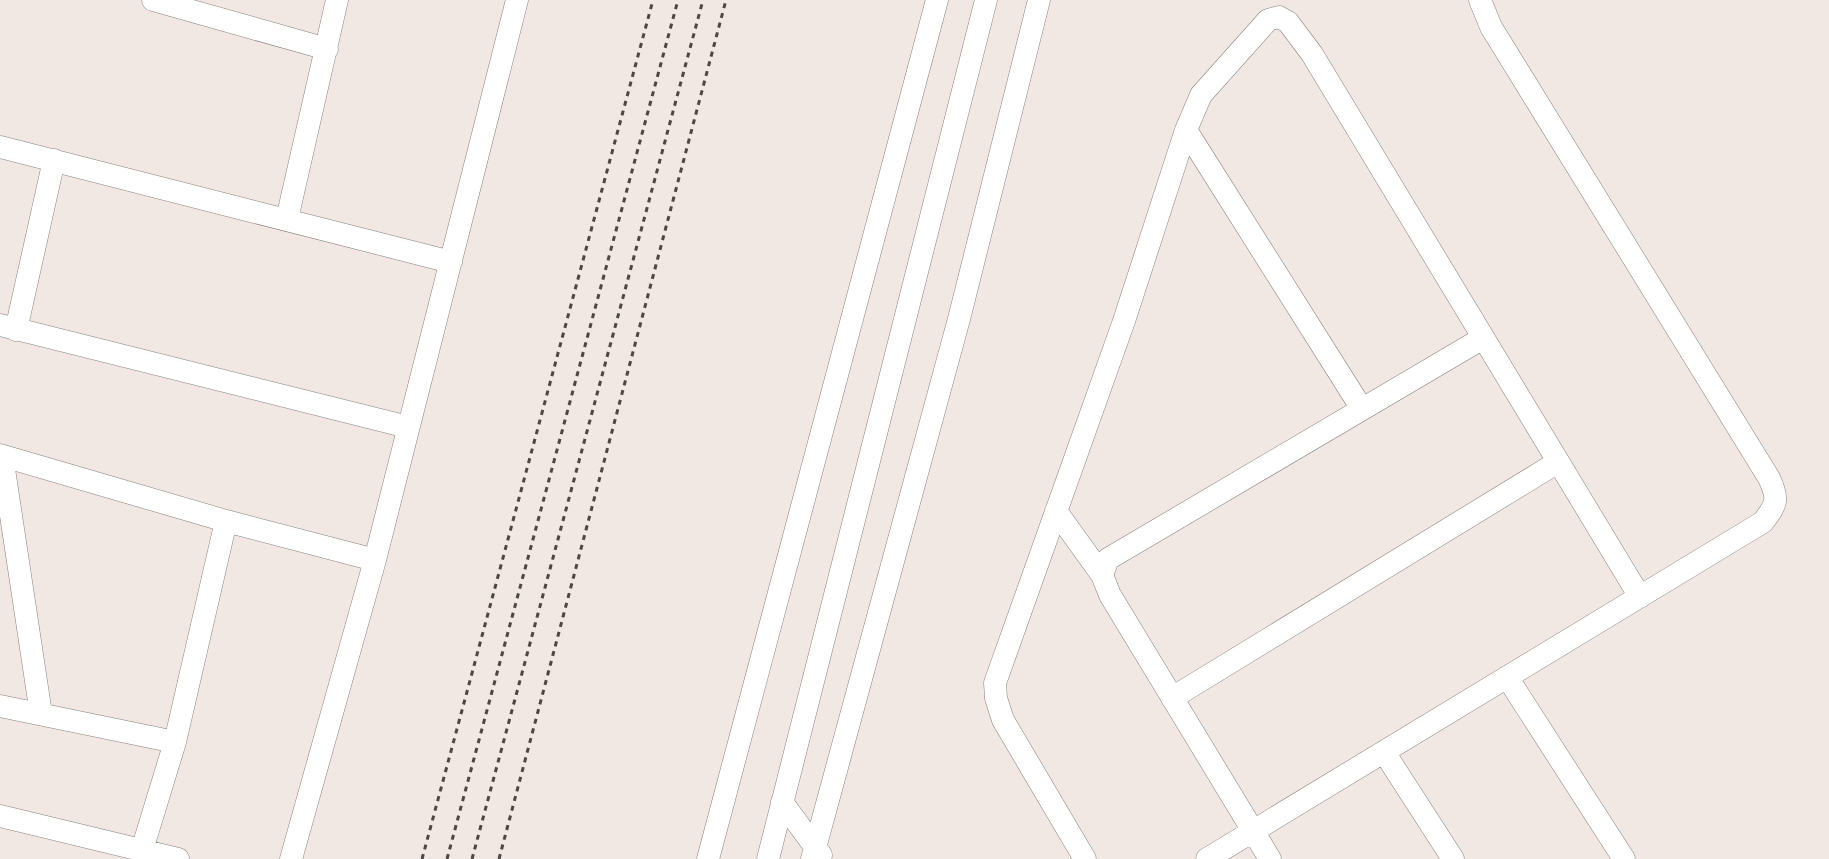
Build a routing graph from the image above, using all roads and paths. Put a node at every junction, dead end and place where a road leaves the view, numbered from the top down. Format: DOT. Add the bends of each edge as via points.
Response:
graph roads {
  1 [pos="153,0"];
  2 [pos="337,0"];
  3 [pos="517,0"];
  4 [pos="937,0"];
  5 [pos="986,0"];
  6 [pos="1039,0"];
  7 [pos="1480,0"];
  8 [pos="327,49"];
  9 [pos="1186,130"];
  10 [pos="0,147"];
  11 [pos="54,160"];
  12 [pos="287,219"];
  13 [pos="452,262"];
  14 [pos="8,328"];
  15 [pos="1483,338"];
  16 [pos="1362,409"];
  17 [pos="408,427"];
  18 [pos="1,455"];
  19 [pos="1558,462"];
  20 [pos="1056,511"];
  21 [pos="226,521"];
  22 [pos="375,560"];
  23 [pos="1102,575"];
  24 [pos="1640,597"];
  25 [pos="1507,677"];
  26 [pos="1172,698"];
  27 [pos="0,706"];
  28 [pos="41,714"];
  29 [pos="174,742"];
  30 [pos="1384,752"];
  31 [pos="782,802"];
  32 [pos="0,816"];
  33 [pos="1252,832"];
  34 [pos="142,850"];
  35 [pos="817,855"];
  36 [pos="178,859"];
  37 [pos="291,859"];
  38 [pos="708,859"];
  39 [pos="768,859"];
  40 [pos="1086,859"];
  41 [pos="1207,859"];
  42 [pos="1270,859"];
  43 [pos="1453,859"];
  44 [pos="1624,859"];
  1 -- 8 [label="street"];
  2 -- 8 [label="street"];
  3 -- 13 [label="street"];
  4 -- 38 [label="street"];
  5 -- 31 [label="street"];
  6 -- 35 [label="street" via="957,326"];
  7 -- 24 [label="street" via="1491,27 1775,490 1774,507 1763,522"];
  8 -- 12 [label="street"];
  9 -- 15 [label="street" via="1201,95 1268,20 1279,17 1288,22 1312,54"];
  9 -- 16 [label="street"];
  9 -- 20 [label="street" via="1124,321"];
  10 -- 11 [label="street"];
  11 -- 12 [label="street"];
  11 -- 14 [label="street"];
  12 -- 13 [label="street"];
  13 -- 17 [label="street"];
  14 -- 17 [label="street"];
  15 -- 16 [label="street"];
  15 -- 19 [label="street"];
  16 -- 23 [label="street" via="1108,559"];
  17 -- 22 [label="street"];
  18 -- 21 [label="street"];
  18 -- 28 [label="street"];
  19 -- 24 [label="street"];
  19 -- 26 [label="street"];
  20 -- 23 [label="street"];
  20 -- 40 [label="street" via="995,683 996,698 1003,720"];
  21 -- 22 [label="street"];
  21 -- 29 [label="street"];
  22 -- 37 [label="street"];
  23 -- 26 [label="street" via="1110,595"];
  24 -- 25 [label="street"];
  25 -- 30 [label="street"];
  25 -- 44 [label="street"];
  26 -- 33 [label="street"];
  27 -- 28 [label="street"];
  28 -- 29 [label="street"];
  29 -- 34 [label="street"];
  30 -- 33 [label="street"];
  30 -- 43 [label="street"];
  31 -- 35 [label="street"];
  31 -- 39 [label="street"];
  32 -- 34 [label="street"];
  33 -- 41 [label="street"];
  33 -- 42 [label="street"];
  34 -- 36 [label="street"];
}
